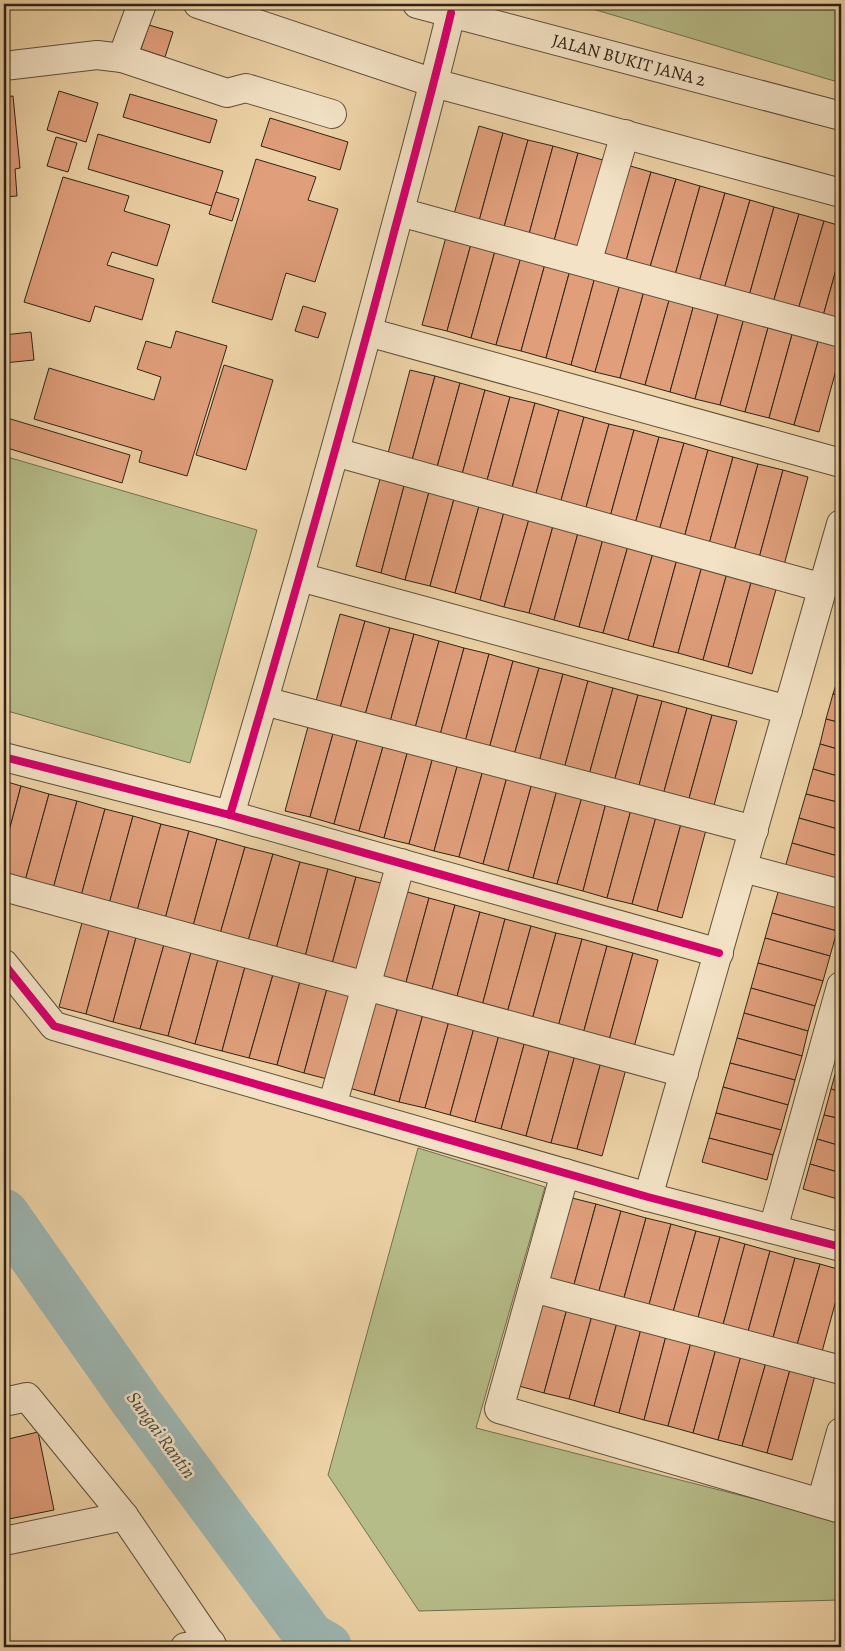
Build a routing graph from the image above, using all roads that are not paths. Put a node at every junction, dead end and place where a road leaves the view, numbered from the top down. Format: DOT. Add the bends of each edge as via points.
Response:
graph roads {
  1 [pos="142,4"];
  2 [pos="198,4"];
  3 [pos="417,4"];
  4 [pos="451,13"];
  5 [pos="122,58"];
  6 [pos="4,66"];
  7 [pos="434,83"];
  8 [pos="332,114"];
  9 [pos="841,116"];
  10 [pos="625,134"];
  11 [pos="841,193"];
  12 [pos="400,212"];
  13 [pos="587,263"];
  14 [pos="368,332"];
  15 [pos="841,333"];
  16 [pos="335,452"];
  17 [pos="841,463"];
  18 [pos="839,540"];
  19 [pos="300,577"];
  20 [pos="823,588"];
  21 [pos="264,701"];
  22 [pos="788,710"];
  23 [pos="4,757"];
  24 [pos="230,815"];
  25 [pos="754,830"];
  26 [pos="401,864"];
  27 [pos="743,868"];
  28 [pos="4,887"];
  29 [pos="841,894"];
  30 [pos="719,953"];
  31 [pos="4,964"];
  32 [pos="366,986"];
  33 [pos="841,986"];
  34 [pos="684,1073"];
  35 [pos="332,1106"];
  36 [pos="565,1173"];
  37 [pos="648,1197"];
  38 [pos="773,1229"];
  39 [pos="841,1247"];
  40 [pos="534,1288"];
  41 [pos="841,1370"];
  42 [pos="4,1402"];
  43 [pos="841,1432"];
  44 [pos="831,1506"];
  45 [pos="124,1516"];
  46 [pos="4,1541"];
  47 [pos="203,1646"];
  1 -- 5 [label="street"];
  2 -- 7 [label="street"];
  3 -- 4 [label="street, JALAN BUKIT JANA 2"];
  4 -- 7 [label="street"];
  4 -- 9 [label="street, JALAN BUKIT JANA 2"];
  5 -- 6 [label="street" via="96,55"];
  5 -- 8 [label="street" via="227,93 246,88"];
  7 -- 10 [label="street"];
  7 -- 12 [label="street"];
  10 -- 11 [label="street"];
  10 -- 13 [label="street"];
  12 -- 13 [label="street"];
  12 -- 14 [label="street"];
  13 -- 15 [label="street"];
  14 -- 16 [label="street"];
  14 -- 17 [label="street"];
  16 -- 19 [label="street"];
  16 -- 20 [label="street"];
  18 -- 20 [label="street"];
  19 -- 21 [label="street"];
  19 -- 22 [label="street"];
  20 -- 22 [label="street"];
  21 -- 24 [label="street"];
  21 -- 25 [label="street"];
  22 -- 25 [label="street"];
  23 -- 24 [label="street"];
  24 -- 26 [label="street"];
  25 -- 27 [label="street"];
  26 -- 30 [label="street"];
  26 -- 32 [label="street"];
  27 -- 29 [label="street"];
  27 -- 30 [label="street"];
  28 -- 32 [label="street"];
  30 -- 34 [label="street"];
  31 -- 35 [label="street" via="54,1026"];
  32 -- 34 [label="street"];
  32 -- 35 [label="street"];
  33 -- 38 [label="street"];
  34 -- 37 [label="street"];
  35 -- 36 [label="street"];
  36 -- 37 [label="street"];
  36 -- 40 [label="street"];
  37 -- 38 [label="street"];
  38 -- 39 [label="street"];
  40 -- 41 [label="street"];
  40 -- 44 [label="street" via="500,1409"];
  42 -- 45 [label="street" via="26,1396"];
  43 -- 44 [label="street"];
  45 -- 46 [label="street"];
  45 -- 47 [label="street"];
}
